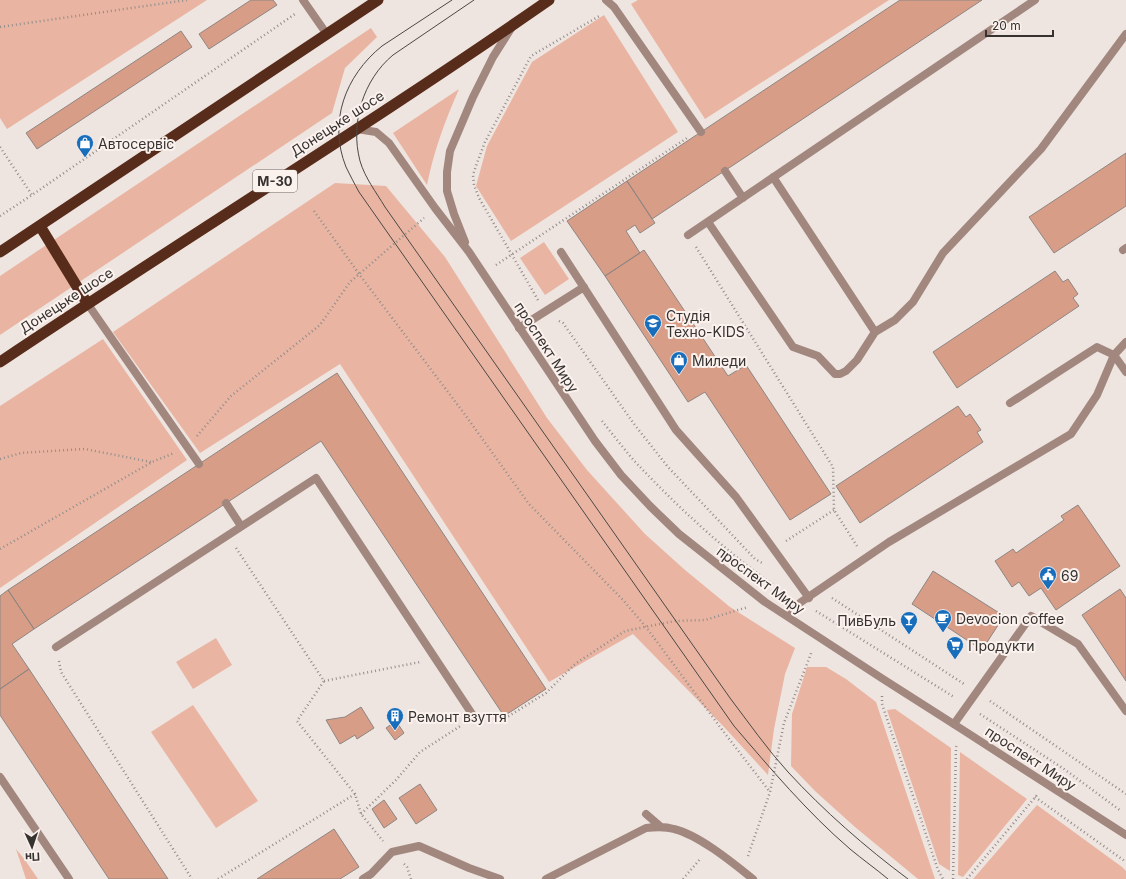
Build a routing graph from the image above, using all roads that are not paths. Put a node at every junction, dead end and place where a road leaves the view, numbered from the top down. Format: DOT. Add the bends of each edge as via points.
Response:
graph roads {
  1 [pos="378,0"];
  2 [pos="549,0"];
  3 [pos="606,0"];
  4 [pos="1035,0"];
  5 [pos="305,3"];
  6 [pos="512,27"];
  7 [pos="326,33"];
  8 [pos="1126,34"];
  9 [pos="357,129"];
  10 [pos="700,131"];
  11 [pos="725,171"];
  12 [pos="773,177"];
  13 [pos="743,198"];
  14 [pos="708,222"];
  15 [pos="40,226"];
  16 [pos="688,235"];
  17 [pos="0,252"];
  18 [pos="469,252"];
  19 [pos="561,252"];
  20 [pos="584,287"];
  21 [pos="87,303"];
  22 [pos="519,328"];
  23 [pos="875,332"];
  24 [pos="1126,342"];
  25 [pos="1114,355"];
  26 [pos="0,362"];
  27 [pos="1126,372"];
  28 [pos="1010,403"];
  29 [pos="199,464"];
  30 [pos="226,503"];
  31 [pos="241,526"];
  32 [pos="809,598"];
  33 [pos="786,614"];
  34 [pos="56,647"];
  35 [pos="1126,711"];
  36 [pos="474,717"];
  37 [pos="954,724"];
  38 [pos="0,777"];
  39 [pos="646,814"];
  40 [pos="661,827"];
  41 [pos="1126,835"];
  42 [pos="68,879"];
  43 [pos="363,879"];
  44 [pos="500,879"];
  45 [pos="546,879"];
  46 [pos="753,879"];
  1 -- 7 [label="highway"];
  2 -- 6 [label="highway, Донецьке шосе / М-30"];
  3 -- 10 [label="street"];
  4 -- 12 [label="street"];
  5 -- 7 [label="street"];
  6 -- 9 [label="highway, Донецьке шосе / М-30"];
  6 -- 18 [label="street, проспект Миру" via="493,57 450,151 447,191"];
  7 -- 15 [label="highway"];
  8 -- 23 [label="street" via="1041,149 943,253 913,302 895,320"];
  9 -- 18 [label="street, проспект Миру" via="376,132 389,143"];
  9 -- 21 [label="highway, Донецьке шосе / М-30"];
  11 -- 13 [label="street"];
  12 -- 13 [label="street"];
  12 -- 23 [label="street"];
  13 -- 14 [label="street"];
  14 -- 16 [label="street"];
  14 -- 23 [label="street" via="793,346 818,356 835,374 846,371 857,360"];
  15 -- 17 [label="highway"];
  15 -- 21 [label="highway"];
  18 -- 22 [label="street, проспект Миру"];
  19 -- 20 [label="street"];
  20 -- 22 [label="street"];
  20 -- 32 [label="street" via="676,430 736,497"];
  21 -- 26 [label="highway, Донецьке шосе / М-30"];
  21 -- 29 [label="street"];
  22 -- 33 [label="street, проспект Миру" via="621,476 679,534 765,602"];
  24 -- 25 [label="street"];
  25 -- 27 [label="street"];
  25 -- 28 [label="street" via="1097,347"];
  25 -- 32 [label="street" via="1097,395 1071,434 889,542"];
  30 -- 31 [label="street"];
  31 -- 34 [label="street"];
  31 -- 36 [label="street" via="316,478"];
  32 -- 33 [label="street"];
  33 -- 37 [label="street, проспект Миру"];
  35 -- 37 [label="street" via="1078,644 1031,616"];
  37 -- 41 [label="street, проспект Миру"];
  38 -- 42 [label="street"];
  39 -- 40 [label="street"];
  40 -- 45 [label="street" via="646,828"];
  40 -- 46 [label="street" via="690,835"];
  43 -- 44 [label="street" via="392,852 419,846"];
}
